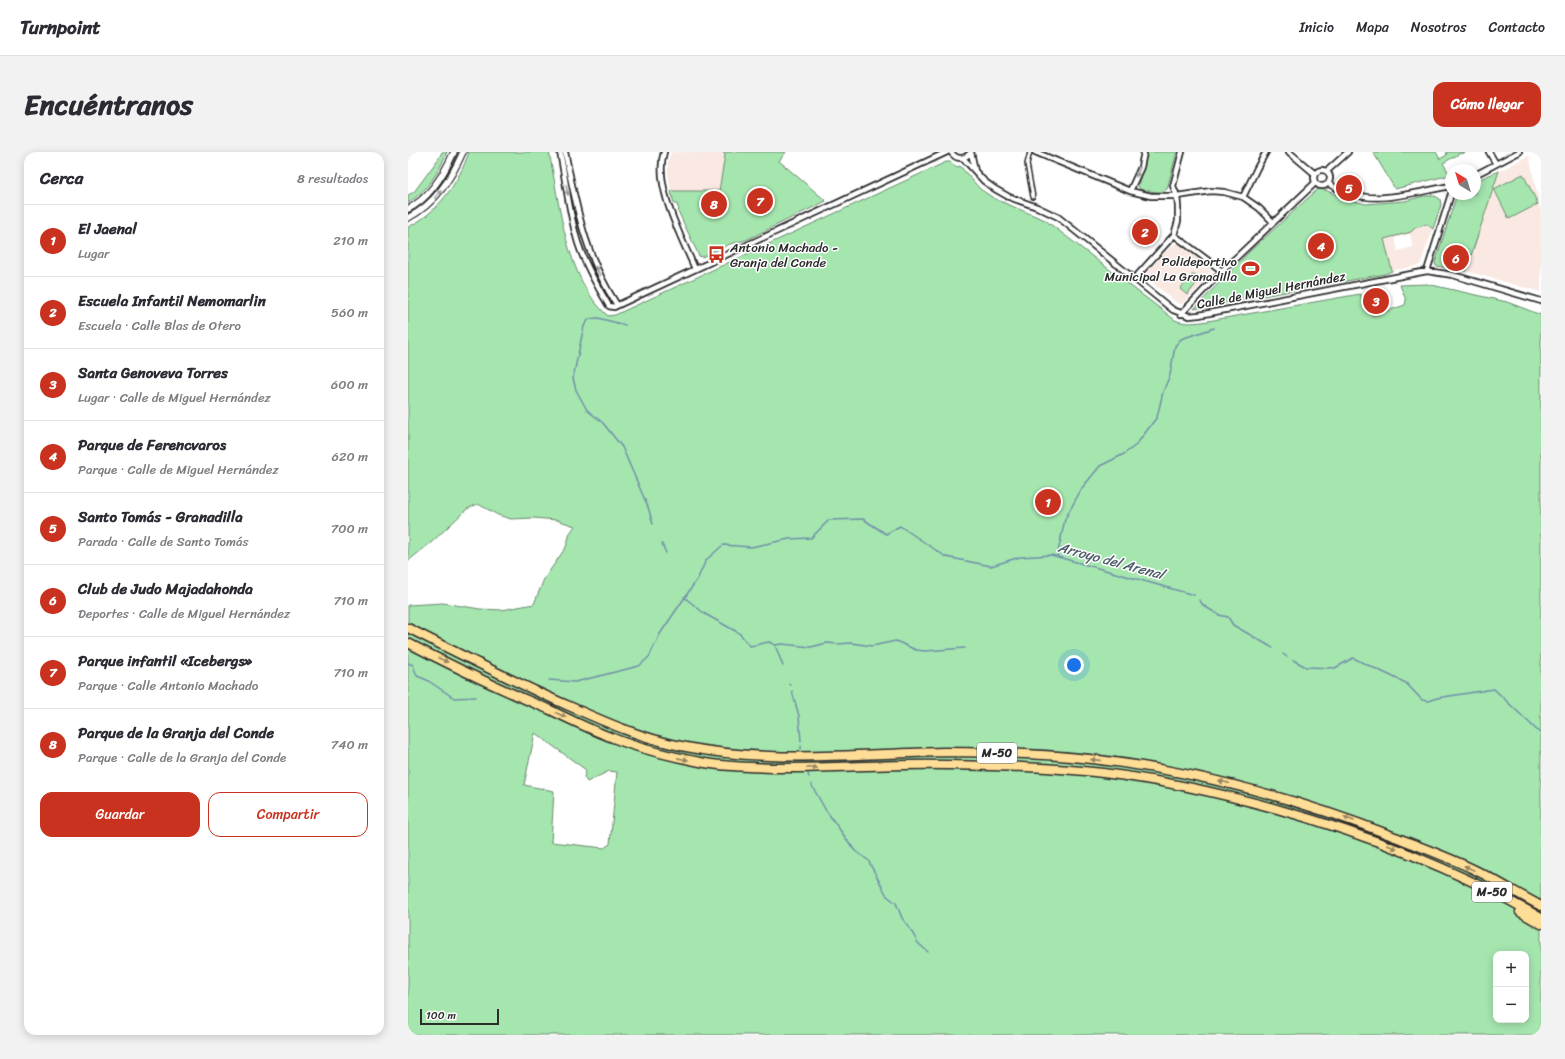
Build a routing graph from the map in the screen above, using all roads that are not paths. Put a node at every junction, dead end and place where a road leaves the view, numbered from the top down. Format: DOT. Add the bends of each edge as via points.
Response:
graph roads {
  1 [pos="454,152"];
  2 [pos="463,152"];
  3 [pos="560,152"];
  4 [pos="566,152"];
  5 [pos="664,152"];
  6 [pos="947,152"];
  7 [pos="951,152"];
  8 [pos="971,152"];
  9 [pos="1030,152"];
  10 [pos="1035,152"];
  11 [pos="1144,152"];
  12 [pos="1182,152"];
  13 [pos="1266,152"];
  14 [pos="1289,152"];
  15 [pos="1348,152"];
  16 [pos="1489,152"];
  17 [pos="1519,152"];
  18 [pos="963,158"];
  19 [pos="1496,164"];
  20 [pos="975,171"];
  21 [pos="1327,171"];
  22 [pos="1481,172"];
  23 [pos="1315,174"];
  24 [pos="1315,183"];
  25 [pos="1329,184"];
  26 [pos="1445,187"];
  27 [pos="1130,191"];
  28 [pos="1177,196"];
  29 [pos="1033,197"];
  30 [pos="1243,197"];
  31 [pos="1449,200"];
  32 [pos="408,209"];
  33 [pos="408,218"];
  34 [pos="1273,222"];
  35 [pos="1174,234"];
  36 [pos="695,269"];
  37 [pos="1427,271"];
  38 [pos="1222,272"];
  39 [pos="1135,278"];
  40 [pos="613,300"];
  41 [pos="1541,301"];
  42 [pos="609,305"];
  43 [pos="617,306"];
  44 [pos="1181,314"];
  45 [pos="408,628"];
  46 [pos="408,643"];
  47 [pos="1441,868"];
  48 [pos="1541,906"];
  49 [pos="1541,918"];
  50 [pos="1541,924"];
  1 -- 32 [label="street" via="430,192"];
  33 -- 2 [label="street, one-way" via="436,197 450,179"];
  3 -- 42 [label="street, one-way" via="578,243"];
  40 -- 4 [label="street, one-way" via="585,240"];
  5 -- 36 [label="street" via="662,176 670,212"];
  6 -- 36 [label="street"];
  7 -- 18 [label="street" via="956,157"];
  8 -- 18 [label="street"];
  8 -- 20 [label="street"];
  9 -- 29 [label="street" via="1027,164"];
  10 -- 27 [label="street"];
  11 -- 27 [label="street, one-way" via="1141,167"];
  12 -- 28 [label="street" via="1173,186"];
  13 -- 30 [label="street"];
  14 -- 23 [label="street"];
  15 -- 21 [label="street"];
  16 -- 19 [label="street"];
  17 -- 19 [label="street"];
  18 -- 20 [label="street, Calle de Miguel Hernández"];
  19 -- 22 [label="street"];
  20 -- 39 [label="street, Calle de Miguel Hernández" via="984,181 1008,197 1058,217"];
  21 -- 23 [label="street" via="1322,170"];
  21 -- 25 [label="street" via="1331,178"];
  23 -- 24 [label="street"];
  24 -- 25 [label="street" via="1322,187"];
  24 -- 34 [label="street"];
  25 -- 26 [label="street" via="1357,196 1378,198"];
  27 -- 28 [label="street" via="1151,196"];
  28 -- 30 [label="street" via="1211,191"];
  28 -- 35 [label="street" via="1178,221"];
  30 -- 34 [label="street"];
  31 -- 37 [label="street"];
  34 -- 38 [label="street"];
  35 -- 38 [label="street"];
  35 -- 39 [label="street"];
  36 -- 43 [label="street"];
  37 -- 41 [label="street, Calle de Miguel Hernández" via="1453,275"];
  37 -- 44 [label="street, Calle de Miguel Hernández" via="1199,315"];
  38 -- 44 [label="street"];
  39 -- 44 [label="street, Calle de Miguel Hernández"];
  40 -- 42 [label="street"];
  40 -- 43 [label="street"];
  42 -- 43 [label="street"];
  48 -- 45 [label="highway, M-50, one-way" via="1473,869 1349,819 1238,786 1178,772 1103,760 1029,754 944,752 817,757 746,755 680,746 604,721 528,688"];
  46 -- 47 [label="highway, M-50, one-way" via="524,699 613,738 678,758 745,767 818,768 942,764 1103,773 1175,784 1237,798 1356,833"];
  47 -- 49 [label="highway, M-50"];
  47 -- 50 [label="highway"];
}
